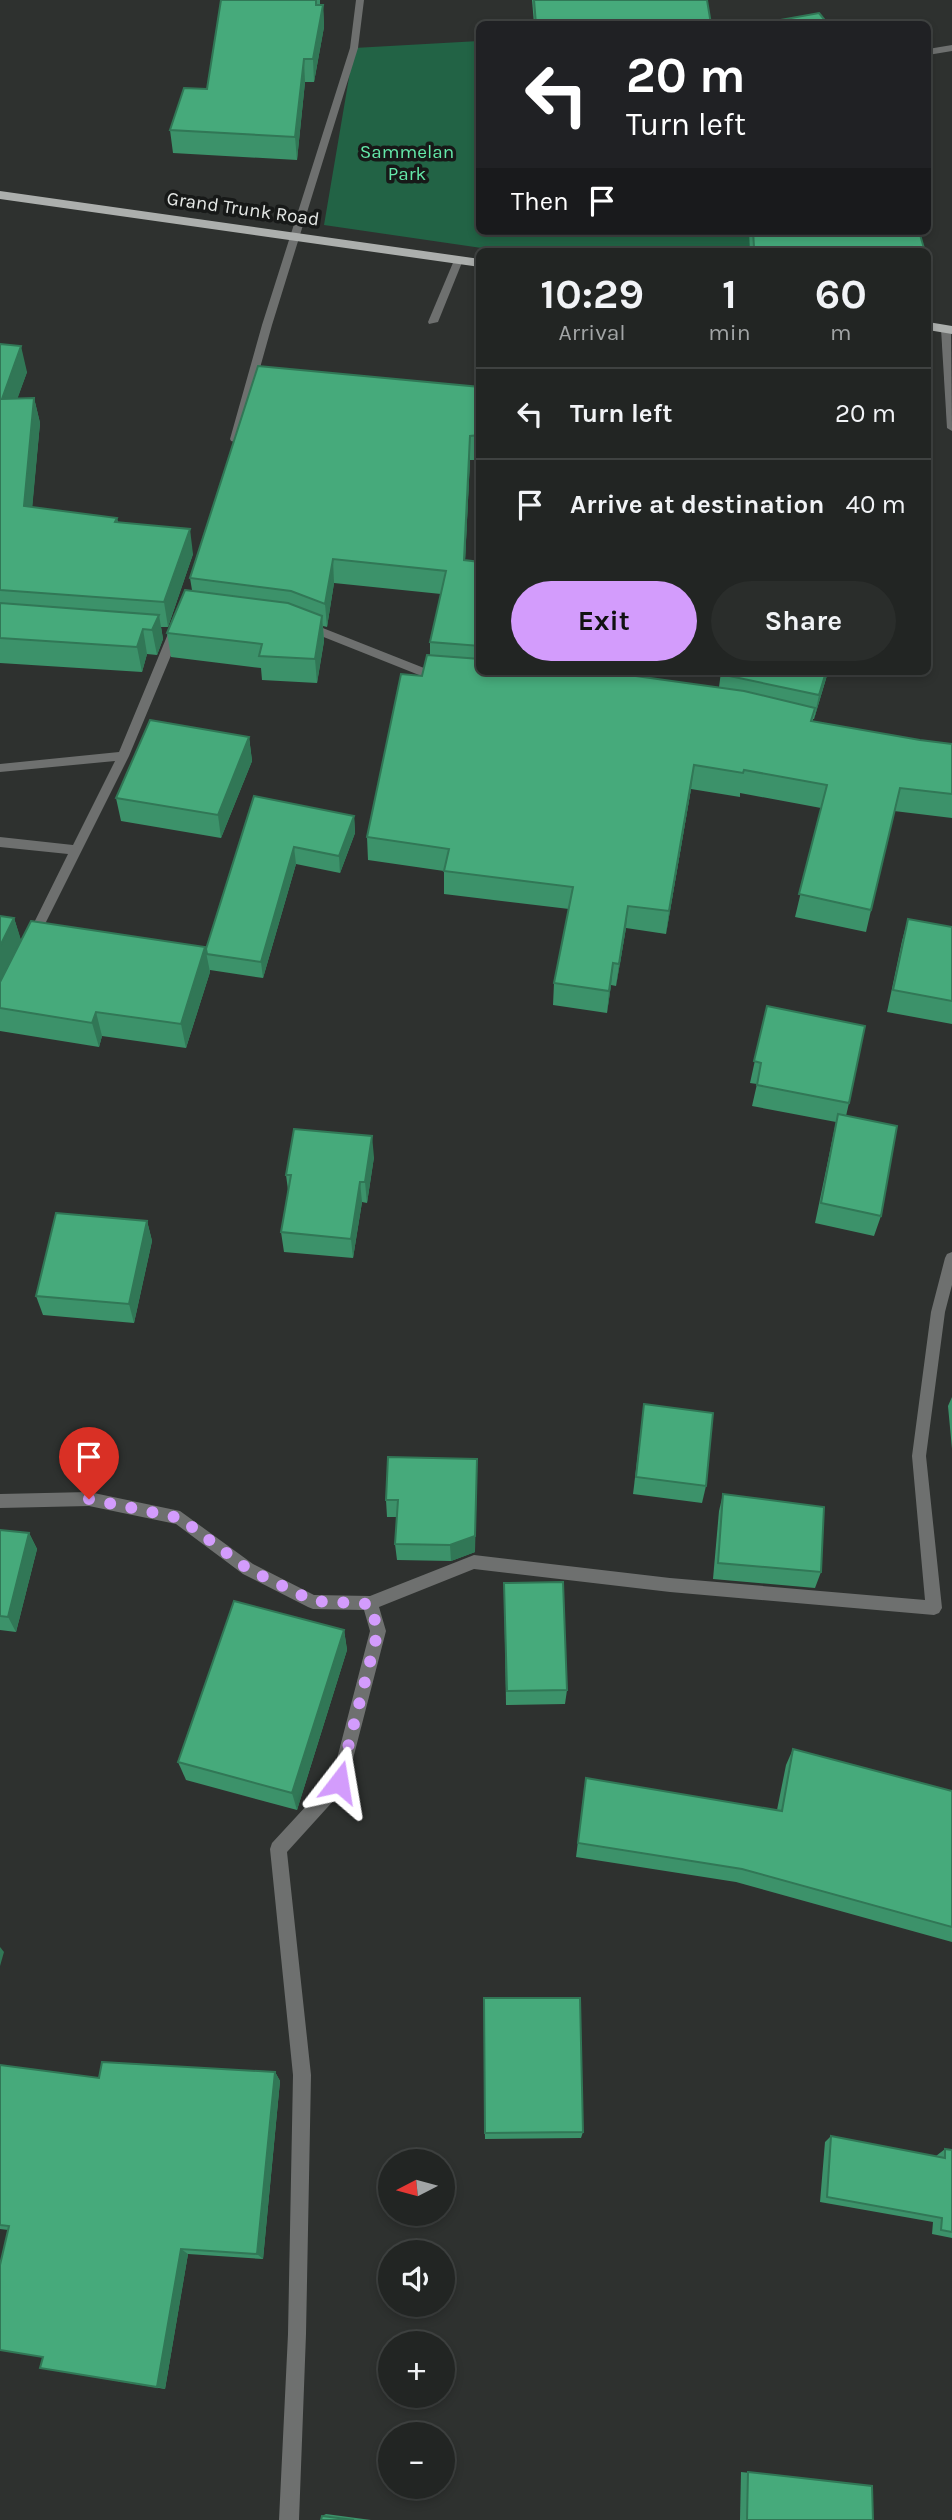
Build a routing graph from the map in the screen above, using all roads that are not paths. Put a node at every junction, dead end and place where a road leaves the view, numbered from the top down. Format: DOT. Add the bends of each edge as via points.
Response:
graph roads {
  1 [pos="360,0"];
  2 [pos="952,48"];
  3 [pos="931,52"];
  4 [pos="0,195"];
  5 [pos="295,236"];
  6 [pos="458,260"];
  7 [pos="476,262"];
  8 [pos="433,322"];
  9 [pos="931,326"];
  10 [pos="949,329"];
  11 [pos="952,428"];
  12 [pos="232,453"];
  13 [pos="180,616"];
  14 [pos="293,621"];
  15 [pos="160,633"];
  16 [pos="174,634"];
  17 [pos="451,674"];
  18 [pos="123,756"];
  19 [pos="0,768"];
  20 [pos="0,842"];
  21 [pos="76,849"];
  22 [pos="25,954"];
  23 [pos="952,1258"];
  24 [pos="0,1502"];
  25 [pos="370,1604"];
  26 [pos="289,2520"];
  1 -- 5 [label="street" via="354,48"];
  2 -- 3 [label="street"];
  4 -- 5 [label="main road, Grand Trunk Road"];
  5 -- 6 [label="main road, Grand Trunk Road"];
  5 -- 12 [label="street"];
  6 -- 7 [label="main road, Grand Trunk Road"];
  6 -- 8 [label="street"];
  9 -- 10 [label="main road"];
  10 -- 11 [label="street"];
  13 -- 16 [label="street"];
  14 -- 17 [label="street" via="423,671"];
  15 -- 16 [label="street"];
  16 -- 18 [label="street"];
  18 -- 19 [label="street"];
  18 -- 21 [label="street"];
  20 -- 21 [label="street"];
  21 -- 22 [label="street"];
  23 -- 25 [label="street" via="938,1312 919,1456 934,1608 670,1586 474,1562"];
  24 -- 25 [label="street" via="89,1499 180,1518 248,1569 313,1601"];
  25 -- 26 [label="street" via="378,1631 339,1782 278,1849 303,2075"];
}
